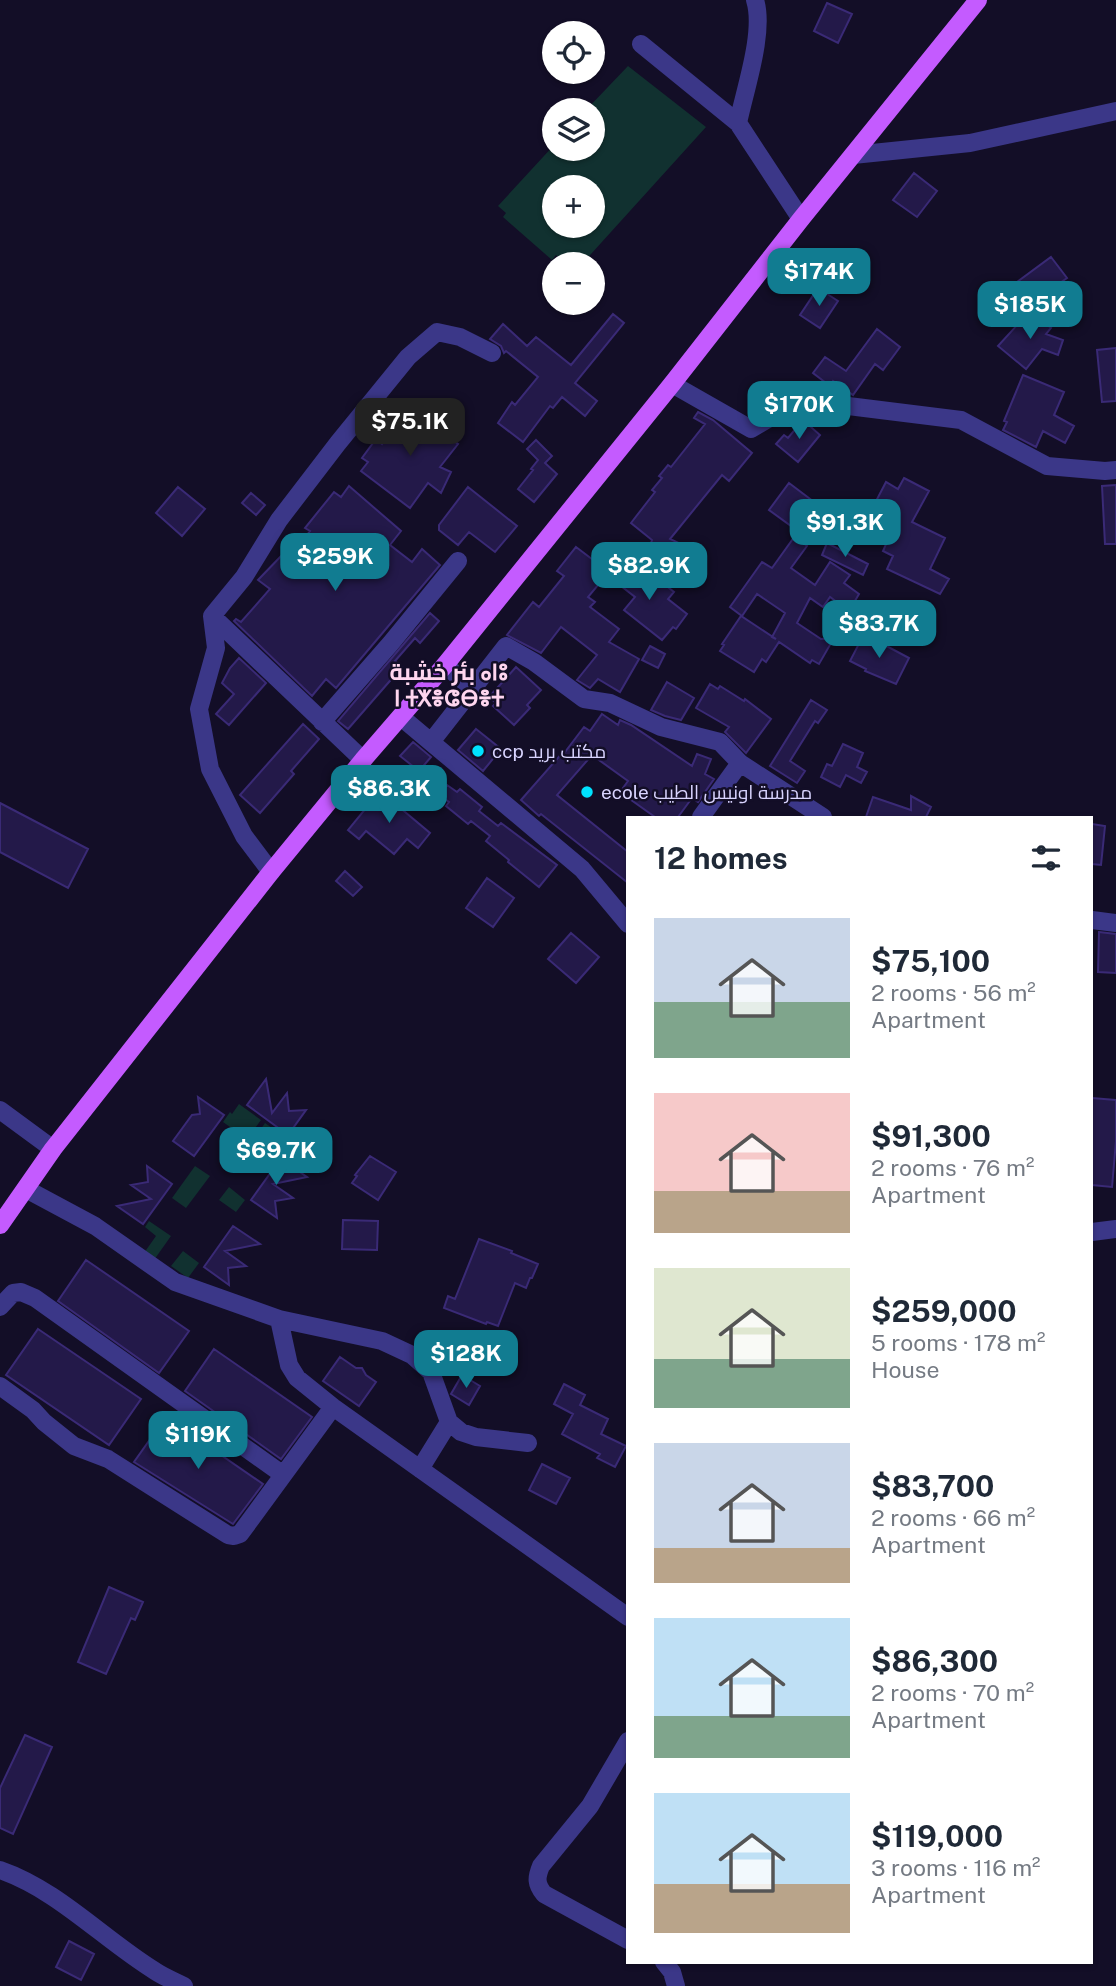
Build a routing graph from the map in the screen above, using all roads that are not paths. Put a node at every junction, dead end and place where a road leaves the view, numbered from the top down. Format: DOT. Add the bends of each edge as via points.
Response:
graph roads {
  1 [pos="755,0"];
  2 [pos="978,0"];
  3 [pos="641,44"];
  4 [pos="1116,111"];
  5 [pos="738,122"];
  6 [pos="853,155"];
  7 [pos="801,219"];
  8 [pos="492,353"];
  9 [pos="672,384"];
  10 [pos="1116,470"];
  11 [pos="458,561"];
  12 [pos="212,616"];
  13 [pos="445,665"];
  14 [pos="474,690"];
  15 [pos="401,717"];
  16 [pos="322,722"];
  17 [pos="431,742"];
  18 [pos="363,760"];
  19 [pos="740,763"];
  20 [pos="702,816"];
  21 [pos="821,816"];
  22 [pos="271,872"];
  23 [pos="608,899"];
  24 [pos="626,902"];
  25 [pos="1093,920"];
  26 [pos="626,922"];
  27 [pos="1116,923"];
  28 [pos="0,1110"];
  29 [pos="53,1149"];
  30 [pos="26,1189"];
  31 [pos="0,1225"];
  32 [pos="1116,1229"];
  33 [pos="1093,1232"];
  34 [pos="0,1307"];
  35 [pos="279,1319"];
  36 [pos="0,1386"];
  37 [pos="332,1408"];
  38 [pos="449,1422"];
  39 [pos="528,1443"];
  40 [pos="420,1469"];
  41 [pos="282,1474"];
  42 [pos="626,1616"];
  43 [pos="626,1744"];
  44 [pos="0,1870"];
  45 [pos="626,1939"];
  46 [pos="666,1964"];
  47 [pos="184,1986"];
  48 [pos="676,1986"];
  1 -- 5 [label="street" via="757,40"];
  2 -- 6 [label="main road"];
  3 -- 5 [label="street"];
  4 -- 6 [label="street" via="970,143"];
  5 -- 7 [label="street"];
  6 -- 7 [label="main road"];
  7 -- 9 [label="main road"];
  8 -- 12 [label="street" via="460,337 437,332 408,357 279,520"];
  9 -- 10 [label="street" via="751,429 800,400 961,420 1047,466"];
  9 -- 13 [label="main road"];
  11 -- 16 [label="street"];
  12 -- 16 [label="street"];
  12 -- 22 [label="street" via="216,648 200,709 210,769 244,836"];
  13 -- 14 [label="street"];
  13 -- 15 [label="main road"];
  14 -- 17 [label="street"];
  14 -- 19 [label="street" via="506,646 584,699 610,703 661,727 720,742"];
  15 -- 17 [label="street"];
  15 -- 18 [label="main road"];
  16 -- 18 [label="street"];
  17 -- 23 [label="street" via="582,869"];
  18 -- 22 [label="main road"];
  19 -- 20 [label="street"];
  19 -- 21 [label="street"];
  22 -- 29 [label="main road"];
  23 -- 24 [label="street"];
  23 -- 26 [label="street"];
  25 -- 27 [label="street"];
  28 -- 29 [label="street"];
  29 -- 30 [label="main road"];
  30 -- 31 [label="main road"];
  30 -- 35 [label="street" via="95,1226 175,1282"];
  32 -- 33 [label="street"];
  34 -- 41 [label="street" via="13,1293 35,1298"];
  35 -- 37 [label="street" via="296,1378"];
  35 -- 38 [label="street" via="382,1341 412,1355 431,1372"];
  36 -- 41 [label="street" via="74,1446 108,1459 228,1535 240,1534"];
  37 -- 40 [label="street"];
  37 -- 41 [label="street"];
  38 -- 39 [label="street" via="476,1437"];
  38 -- 40 [label="street"];
  40 -- 42 [label="street"];
  43 -- 45 [label="street" via="590,1806 537,1875 544,1894"];
  44 -- 47 [label="street" via="42,1891 156,1973"];
  46 -- 48 [label="street"];
}
